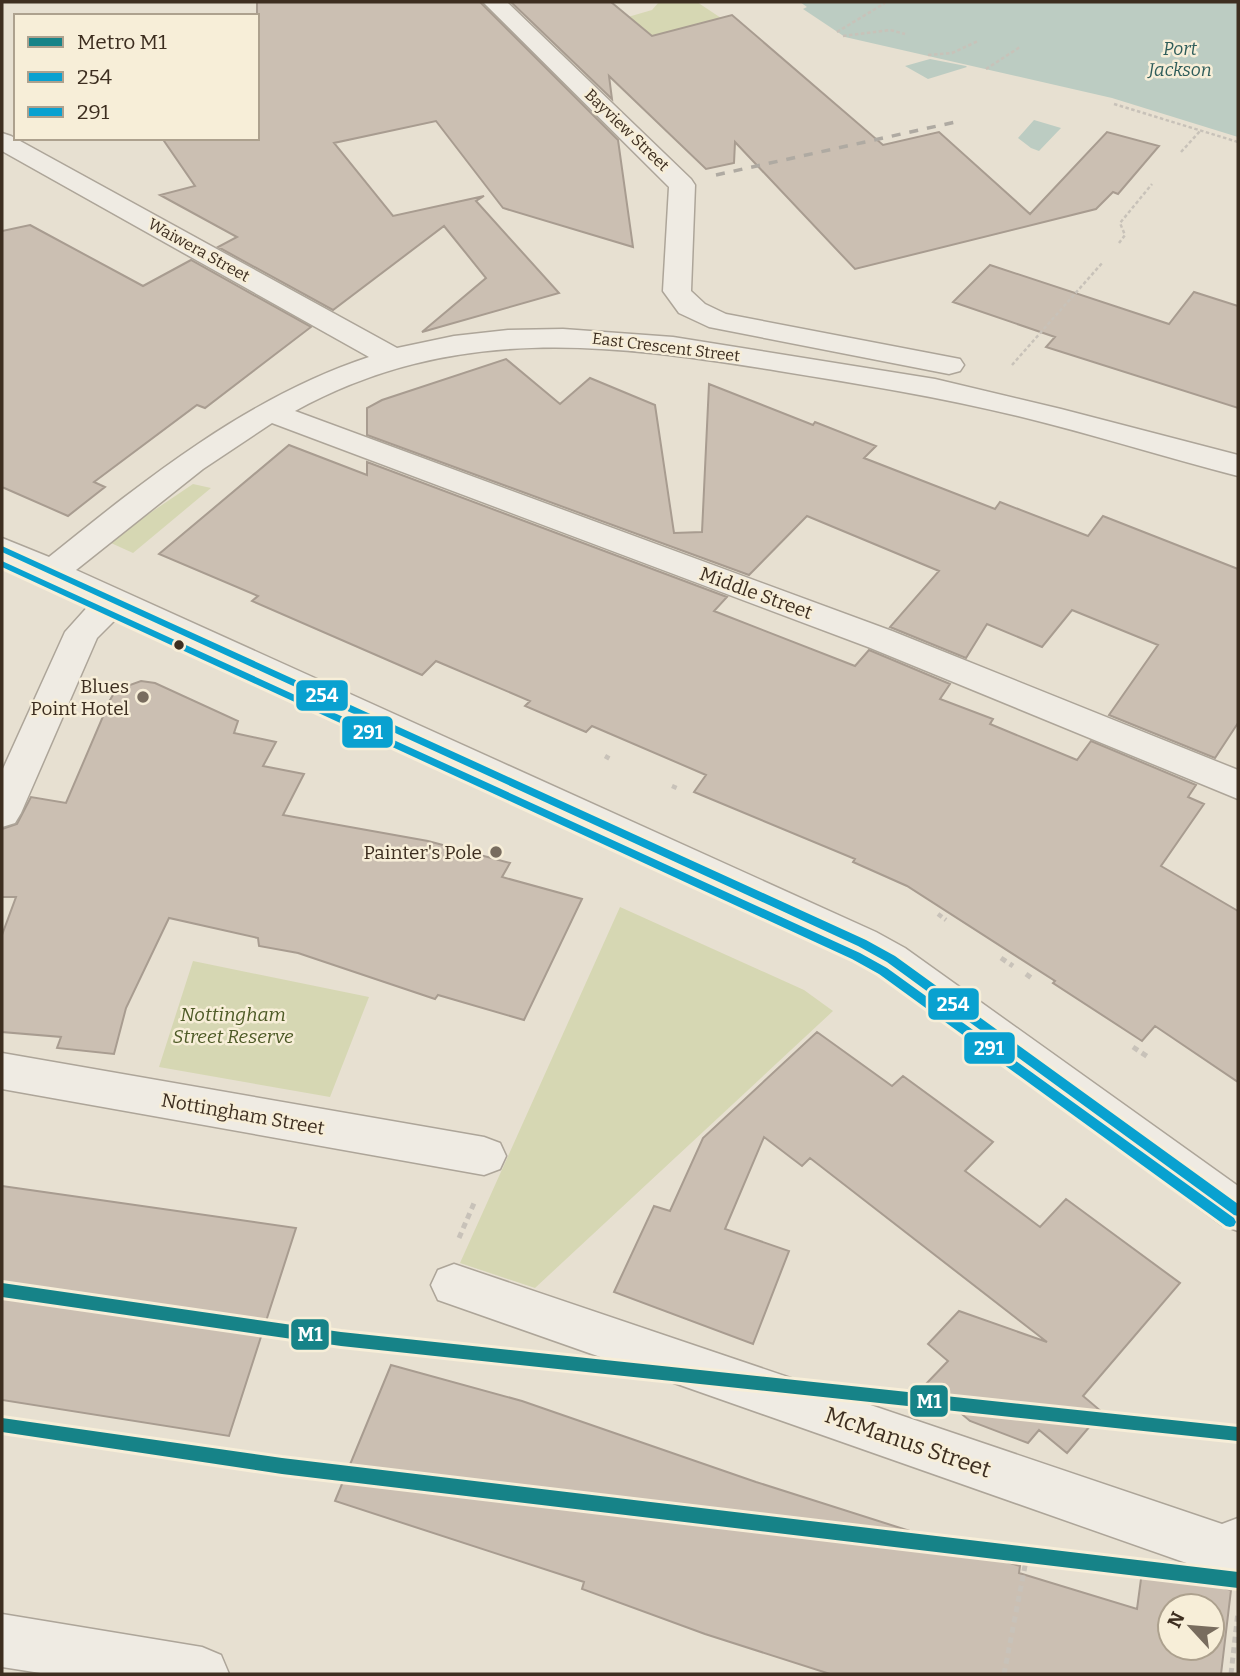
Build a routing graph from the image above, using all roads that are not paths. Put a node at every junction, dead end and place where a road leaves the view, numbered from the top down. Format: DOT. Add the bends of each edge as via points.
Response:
graph roads {
  1 [pos="494,2"];
  2 [pos="2,141"];
  3 [pos="677,291"];
  4 [pos="396,359"];
  5 [pos="270,412"];
  6 [pos="1208,456"];
  7 [pos="1238,466"];
  8 [pos="2,549"];
  9 [pos="52,572"];
  10 [pos="115,600"];
  11 [pos="1238,785"];
  12 [pos="2,813"];
  13 [pos="2,1071"];
  14 [pos="484,1156"];
  15 [pos="1238,1211"];
  16 [pos="454,1285"];
  17 [pos="1238,1543"];
  18 [pos="2,1640"];
  19 [pos="202,1674"];
  1 -- 3 [label="street, Bayview Street" via="682,185"];
  2 -- 4 [label="street, Waiwera Street"];
  3 -- 6 [label="street, East Crescent Street" via="691,309 719,321 942,363 1173,427"];
  4 -- 5 [label="street, East Crescent Street" via="346,375"];
  4 -- 6 [label="street, East Crescent Street" via="502,340 642,341 954,392"];
  5 -- 9 [label="street, East Crescent Street" via="194,463"];
  5 -- 11 [label="street, Middle Street" via="880,639"];
  6 -- 7 [label="street, East Crescent Street"];
  8 -- 9 [label="street"];
  9 -- 10 [label="street"];
  10 -- 12 [label="street" via="82,632"];
  10 -- 15 [label="street" via="862,943 891,959"];
  13 -- 14 [label="street, Nottingham Street"];
  16 -- 17 [label="street, McManus Street" via="1232,1553"];
  18 -- 19 [label="street"];
}
